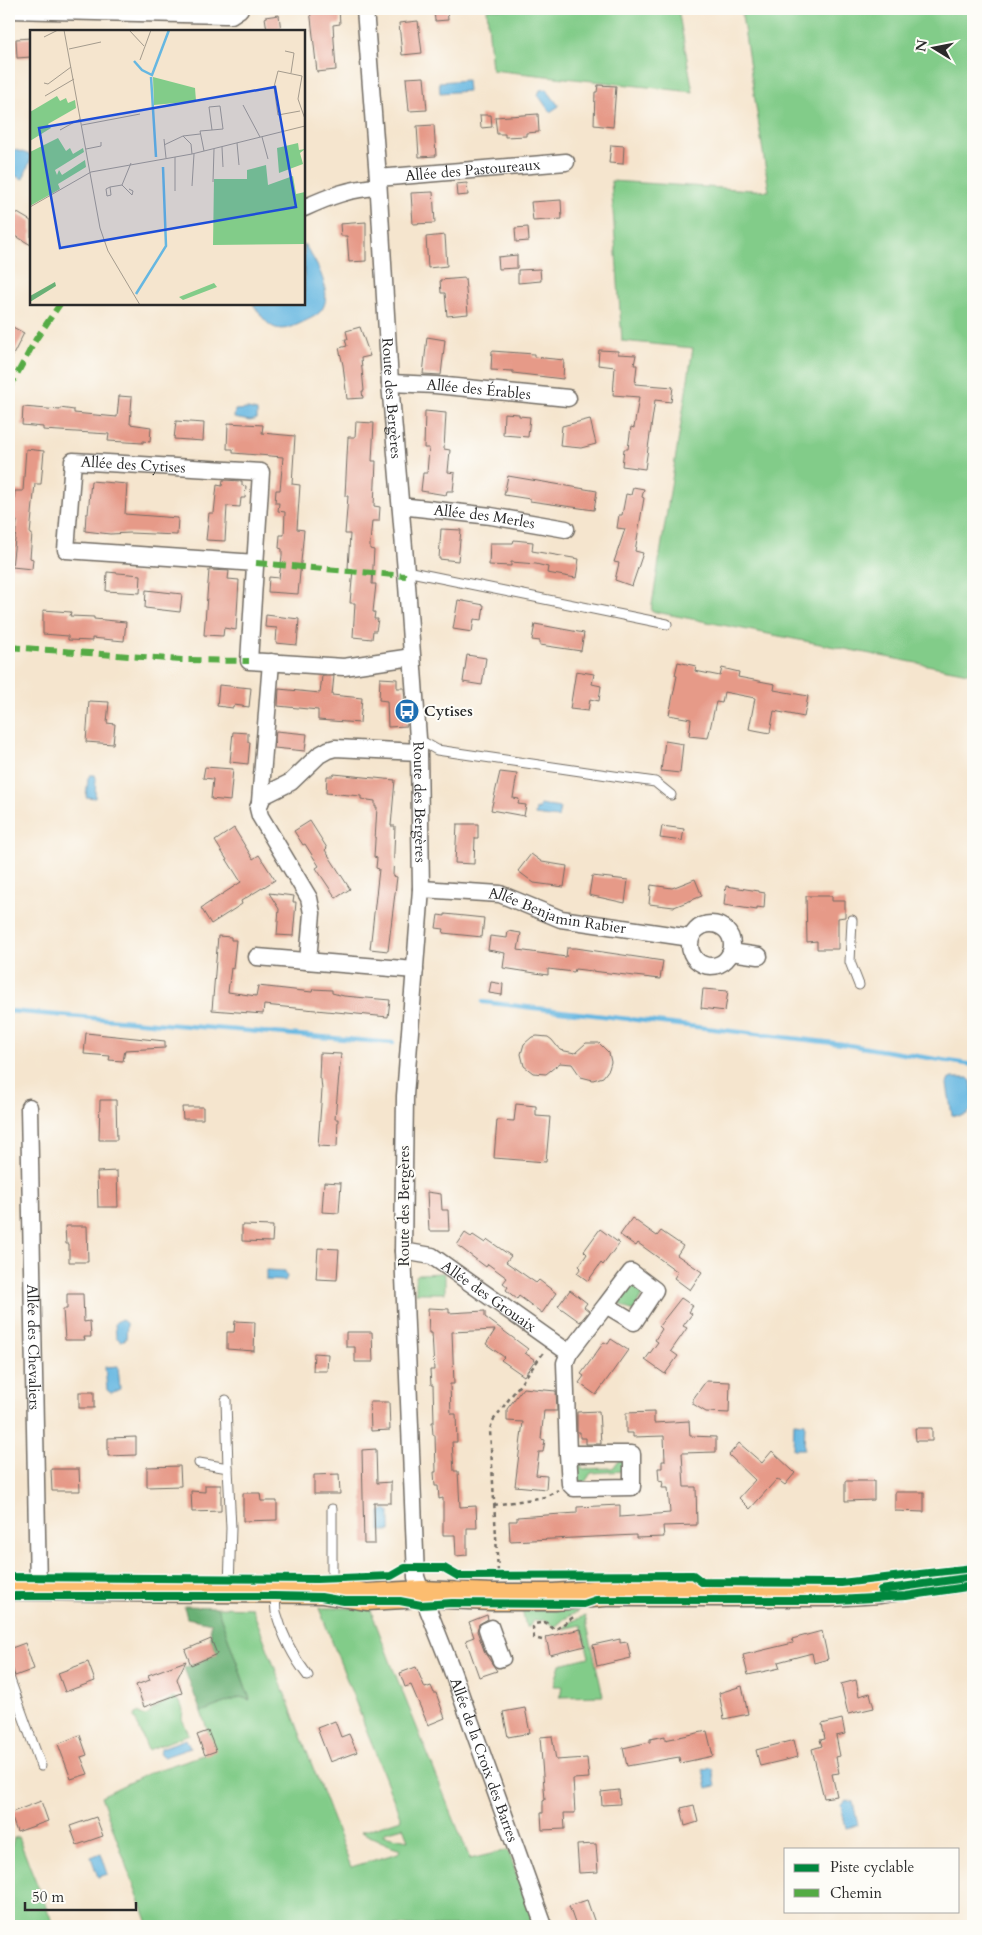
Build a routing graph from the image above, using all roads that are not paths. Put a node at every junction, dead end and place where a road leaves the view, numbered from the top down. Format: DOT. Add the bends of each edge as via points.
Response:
graph roads {
  1 [pos="240,9"];
  2 [pos="365,9"];
  3 [pos="9,10"];
  4 [pos="566,162"];
  5 [pos="378,182"];
  6 [pos="305,208"];
  7 [pos="390,383"];
  8 [pos="568,398"];
  9 [pos="400,508"];
  10 [pos="566,528"];
  11 [pos="256,563"];
  12 [pos="406,571"];
  13 [pos="667,624"];
  14 [pos="412,657"];
  15 [pos="271,662"];
  16 [pos="418,746"];
  17 [pos="671,795"];
  18 [pos="260,802"];
  19 [pos="421,889"];
  20 [pos="852,920"];
  21 [pos="691,938"];
  22 [pos="731,952"];
  23 [pos="759,956"];
  24 [pos="257,957"];
  25 [pos="308,961"];
  26 [pos="415,970"];
  27 [pos="859,985"];
  28 [pos="29,1107"];
  29 [pos="403,1252"];
  30 [pos="606,1305"];
  31 [pos="569,1353"];
  32 [pos="226,1400"];
  33 [pos="568,1454"];
  34 [pos="199,1462"];
  35 [pos="228,1468"];
  36 [pos="332,1509"];
  37 [pos="973,1577"];
  38 [pos="9,1587"];
  39 [pos="38,1588"];
  40 [pos="419,1588"];
  41 [pos="229,1589"];
  42 [pos="274,1589"];
  43 [pos="329,1589"];
  44 [pos="308,1676"];
  45 [pos="9,1678"];
  46 [pos="41,1766"];
  47 [pos="544,1926"];
  1 -- 3 [label="street" via="231,15"];
  2 -- 5 [label="street, Route des Bergères"];
  4 -- 5 [label="street, Allée des Pastoureaux"];
  5 -- 6 [label="street, Allée des Pastoureaux"];
  5 -- 7 [label="street, Route des Bergères"];
  7 -- 8 [label="street, Allée des Érables"];
  7 -- 9 [label="street, Route des Bergères"];
  9 -- 10 [label="street, Allée des Merles" via="491,516"];
  9 -- 12 [label="street, Route des Bergères"];
  11 -- 11 [label="street, Allée des Cytises" via="261,472 73,461 66,550"];
  11 -- 15 [label="street, Allée des Cytises" via="248,661"];
  12 -- 13 [label="lane"];
  12 -- 14 [label="street, Route des Bergères"];
  14 -- 15 [label="street, Allée des Cytises" via="344,667"];
  14 -- 16 [label="street, Route des Bergères"];
  15 -- 18 [label="street"];
  16 -- 17 [label="lane" via="655,782"];
  16 -- 18 [label="street" via="335,748 319,755 298,776 263,796"];
  16 -- 19 [label="street, Route des Bergères"];
  18 -- 25 [label="street" via="263,823 308,898 312,913"];
  19 -- 21 [label="street, Allée Benjamin Rabier" via="500,894 561,919"];
  19 -- 26 [label="street, Route des Bergères"];
  20 -- 27 [label="lane" via="850,962"];
  21 -- 22 [label="street" via="690,949 694,957 708,966 717,966"];
  21 -- 22 [label="street" via="701,926 718,925 731,937"];
  22 -- 23 [label="street"];
  24 -- 25 [label="street"];
  25 -- 26 [label="street"];
  26 -- 29 [label="street, Route des Bergères" via="405,1096"];
  28 -- 39 [label="street, Allée des Chevaliers"];
  29 -- 31 [label="street, Allée des Grouaix" via="432,1256"];
  29 -- 40 [label="street, Route des Bergères"];
  30 -- 31 [label="street"];
  31 -- 33 [label="street" via="565,1363"];
  32 -- 35 [label="lane"];
  33 -- 33 [label="street" via="570,1484 574,1488 632,1487 632,1454"];
  34 -- 35 [label="lane"];
  35 -- 41 [label="lane" via="231,1528"];
  36 -- 43 [label="lane"];
  37 -- 40 [label="main road" via="880,1590 830,1592 606,1593 546,1585"];
  38 -- 39 [label="main road"];
  39 -- 41 [label="main road"];
  40 -- 43 [label="main road" via="347,1583"];
  40 -- 47 [label="street, Allée de la Croix des Barres"];
  41 -- 42 [label="main road"];
  42 -- 43 [label="main road"];
  42 -- 44 [label="lane" via="280,1625"];
  45 -- 46 [label="lane"];
}
